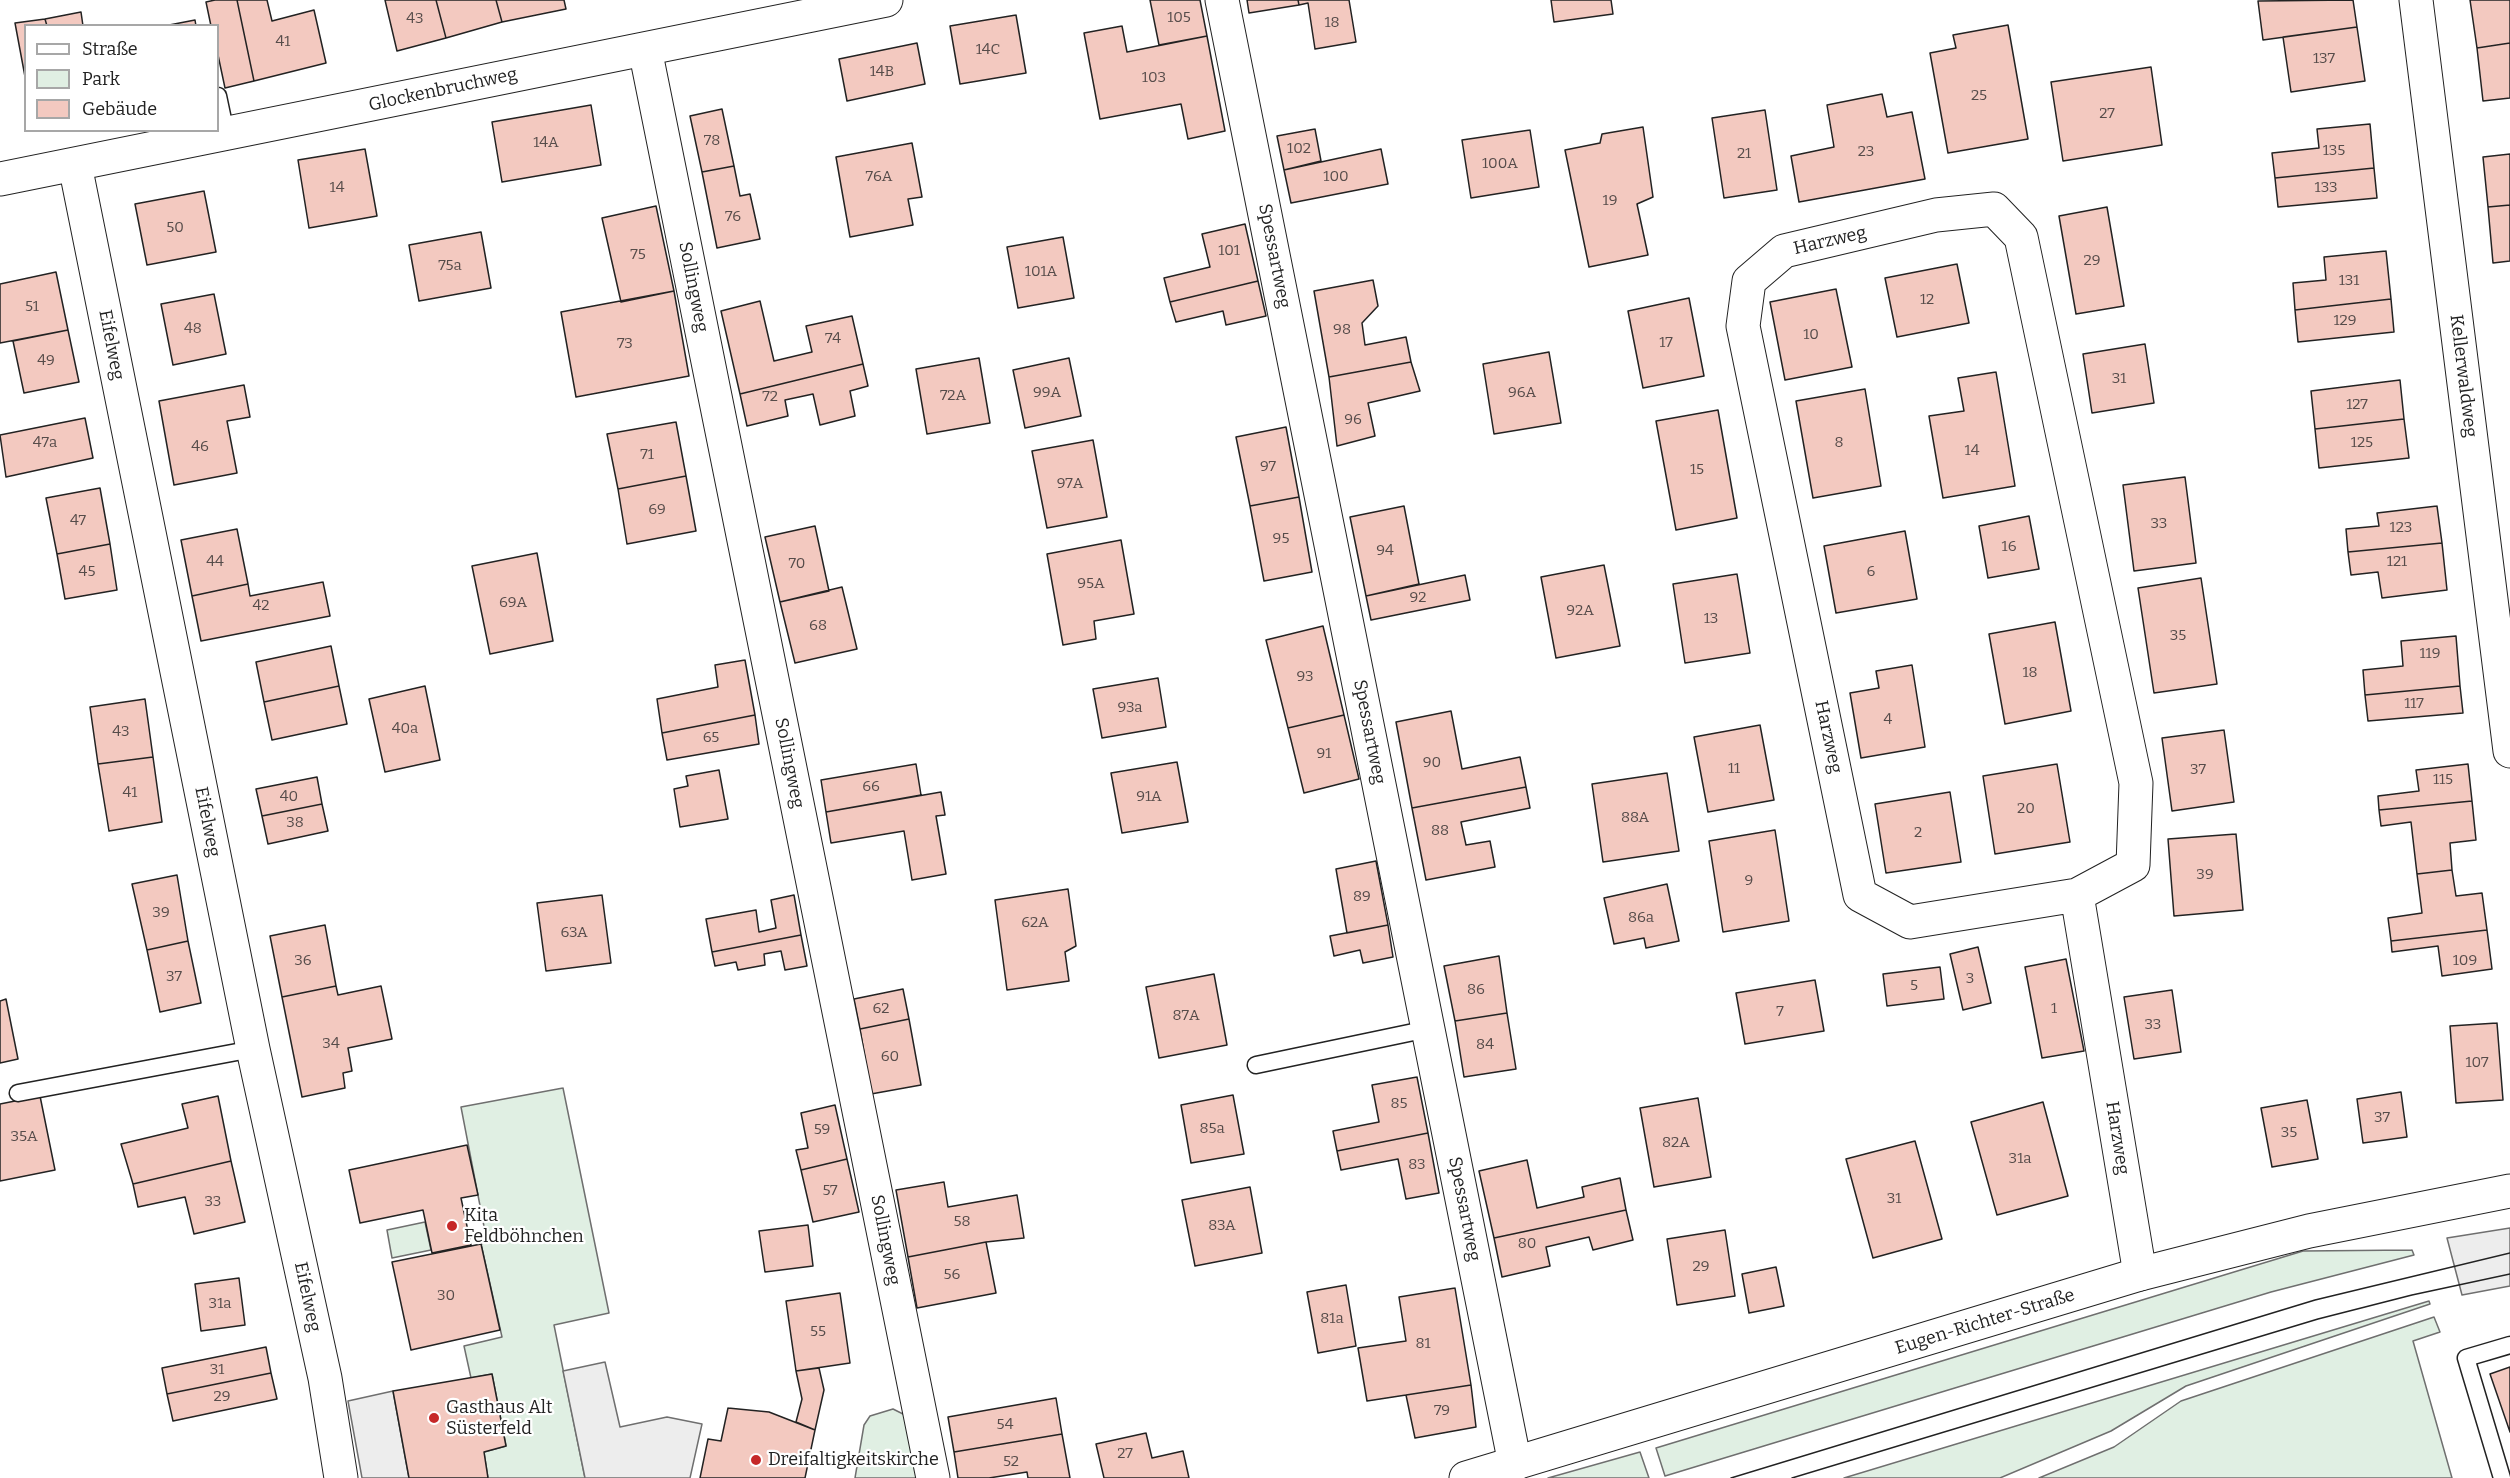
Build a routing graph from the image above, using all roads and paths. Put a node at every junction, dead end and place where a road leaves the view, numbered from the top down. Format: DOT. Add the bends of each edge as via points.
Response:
graph roads {
  1 [pos="885,0"];
  2 [pos="1222,0"];
  3 [pos="2416,0"];
  4 [pos="645,49"];
  5 [pos="219,101"];
  6 [pos="226,134"];
  7 [pos="75,165"];
  8 [pos="0,179"];
  9 [pos="2510,751"];
  10 [pos="2077,895"];
  11 [pos="1428,1029"];
  12 [pos="252,1049"];
  13 [pos="1256,1065"];
  14 [pos="18,1093"];
  15 [pos="2510,1191"];
  16 [pos="2140,1274"];
  17 [pos="2510,1345"];
  18 [pos="1515,1464"];
  19 [pos="341,1478"];
  20 [pos="933,1478"];
  21 [pos="1466,1478"];
  22 [pos="2502,1478"];
  1 -- 4 [label="street, Glockenbruchweg"];
  2 -- 11 [label="street, Spessartweg"];
  3 -- 9 [label="street, Kellerwaldweg"];
  4 -- 6 [label="street, Glockenbruchweg"];
  4 -- 20 [label="street, Sollingweg"];
  5 -- 6 [label="lane"];
  6 -- 7 [label="street, Glockenbruchweg"];
  7 -- 8 [label="street, Glockenbruchweg"];
  7 -- 12 [label="street, Eifelweg"];
  10 -- 10 [label="street, Harzweg" via="2133,865 2136,783 2021,237 1994,209 1936,215 1784,252 1749,281 1743,326 1860,896 1910,922"];
  10 -- 16 [label="street, Harzweg"];
  11 -- 13 [label="lane"];
  11 -- 18 [label="street, Spessartweg"];
  12 -- 14 [label="lane"];
  12 -- 19 [label="street, Eifelweg" via="325,1378"];
  15 -- 16 [label="street, Eugen-Richter-Straße" via="2309,1232"];
  16 -- 18 [label="street, Eugen-Richter-Straße"];
  17 -- 22 [label="lane" via="2466,1358"];
  18 -- 21 [label="street, Eugen-Richter-Straße"];
}
